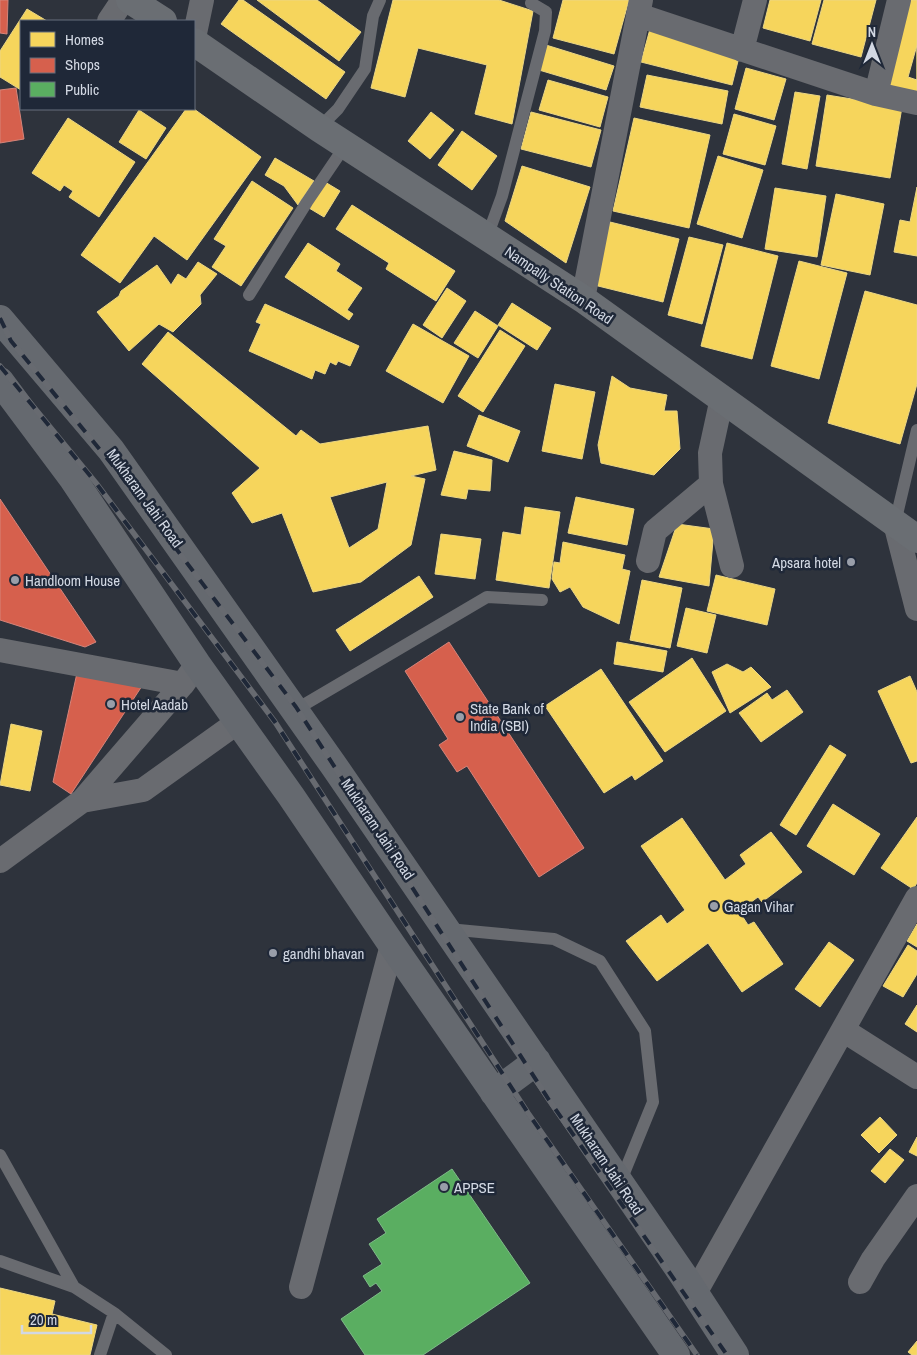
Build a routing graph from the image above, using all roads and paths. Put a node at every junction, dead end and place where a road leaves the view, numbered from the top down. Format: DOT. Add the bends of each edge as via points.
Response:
graph roads {
  1 [pos="123,0"];
  2 [pos="130,0"];
  3 [pos="202,0"];
  4 [pos="380,0"];
  5 [pos="755,0"];
  6 [pos="899,0"];
  7 [pos="531,3"];
  8 [pos="640,7"];
  9 [pos="110,20"];
  10 [pos="161,20"];
  11 [pos="195,35"];
  12 [pos="195,41"];
  13 [pos="742,50"];
  14 [pos="876,94"];
  15 [pos="917,103"];
  16 [pos="319,128"];
  17 [pos="345,146"];
  18 [pos="487,237"];
  19 [pos="249,294"];
  20 [pos="583,299"];
  21 [pos="0,319"];
  22 [pos="0,381"];
  23 [pos="722,398"];
  24 [pos="917,430"];
  25 [pos="711,484"];
  26 [pos="895,523"];
  27 [pos="917,539"];
  28 [pos="648,561"];
  29 [pos="732,566"];
  30 [pos="542,600"];
  31 [pos="917,609"];
  32 [pos="0,650"];
  33 [pos="190,674"];
  34 [pos="295,710"];
  35 [pos="238,722"];
  36 [pos="82,801"];
  37 [pos="0,862"];
  38 [pos="917,898"];
  39 [pos="446,929"];
  40 [pos="392,946"];
  41 [pos="842,1030"];
  42 [pos="537,1061"];
  43 [pos="917,1077"];
  44 [pos="494,1093"];
  45 [pos="0,1155"];
  46 [pos="620,1183"];
  47 [pos="917,1196"];
  48 [pos="0,1261"];
  49 [pos="860,1282"];
  50 [pos="74,1287"];
  51 [pos="301,1287"];
  52 [pos="695,1293"];
  53 [pos="114,1314"];
  54 [pos="100,1355"];
  55 [pos="166,1355"];
  56 [pos="676,1355"];
  57 [pos="735,1355"];
  1 -- 9 [label="street"];
  2 -- 10 [label="main road"];
  3 -- 11 [label="street"];
  4 -- 16 [label="lane" via="373,16 365,69 338,109"];
  5 -- 13 [label="street"];
  6 -- 14 [label="street"];
  7 -- 18 [label="lane" via="546,12 546,31 502,196"];
  8 -- 13 [label="street"];
  8 -- 20 [label="street"];
  12 -- 16 [label="main road, Nampally Station Road"];
  13 -- 14 [label="street"];
  14 -- 15 [label="street"];
  16 -- 17 [label="main road, Nampally Station Road"];
  17 -- 18 [label="main road, Nampally Station Road"];
  17 -- 19 [label="lane"];
  18 -- 20 [label="main road, Nampally Station Road"];
  20 -- 23 [label="main road, Nampally Station Road"];
  21 -- 34 [label="highway, Mukharam Jahi Road" via="112,450"];
  22 -- 33 [label="highway" via="73,479"];
  23 -- 25 [label="street" via="710,453"];
  23 -- 26 [label="main road, Nampally Station Road"];
  24 -- 26 [label="lane"];
  25 -- 28 [label="street" via="655,531"];
  25 -- 29 [label="street"];
  26 -- 27 [label="main road, Nampally Station Road"];
  26 -- 31 [label="street"];
  30 -- 34 [label="lane" via="487,597"];
  32 -- 33 [label="street"];
  33 -- 35 [label="highway"];
  33 -- 36 [label="street"];
  34 -- 39 [label="highway, Mukharam Jahi Road"];
  35 -- 36 [label="street" via="143,790"];
  35 -- 40 [label="highway"];
  36 -- 37 [label="street"];
  38 -- 41 [label="street"];
  39 -- 42 [label="highway, Mukharam Jahi Road"];
  39 -- 46 [label="lane" via="554,939 600,961 645,1030 653,1102"];
  40 -- 44 [label="highway"];
  40 -- 51 [label="street"];
  41 -- 43 [label="street"];
  41 -- 52 [label="street"];
  42 -- 44 [label="highway"];
  42 -- 46 [label="highway, Mukharam Jahi Road"];
  44 -- 56 [label="highway"];
  45 -- 50 [label="lane"];
  46 -- 52 [label="highway, Mukharam Jahi Road"];
  47 -- 49 [label="street"];
  48 -- 50 [label="lane"];
  50 -- 53 [label="lane"];
  52 -- 57 [label="highway, Mukharam Jahi Road"];
  53 -- 54 [label="lane"];
  53 -- 55 [label="lane"];
}
